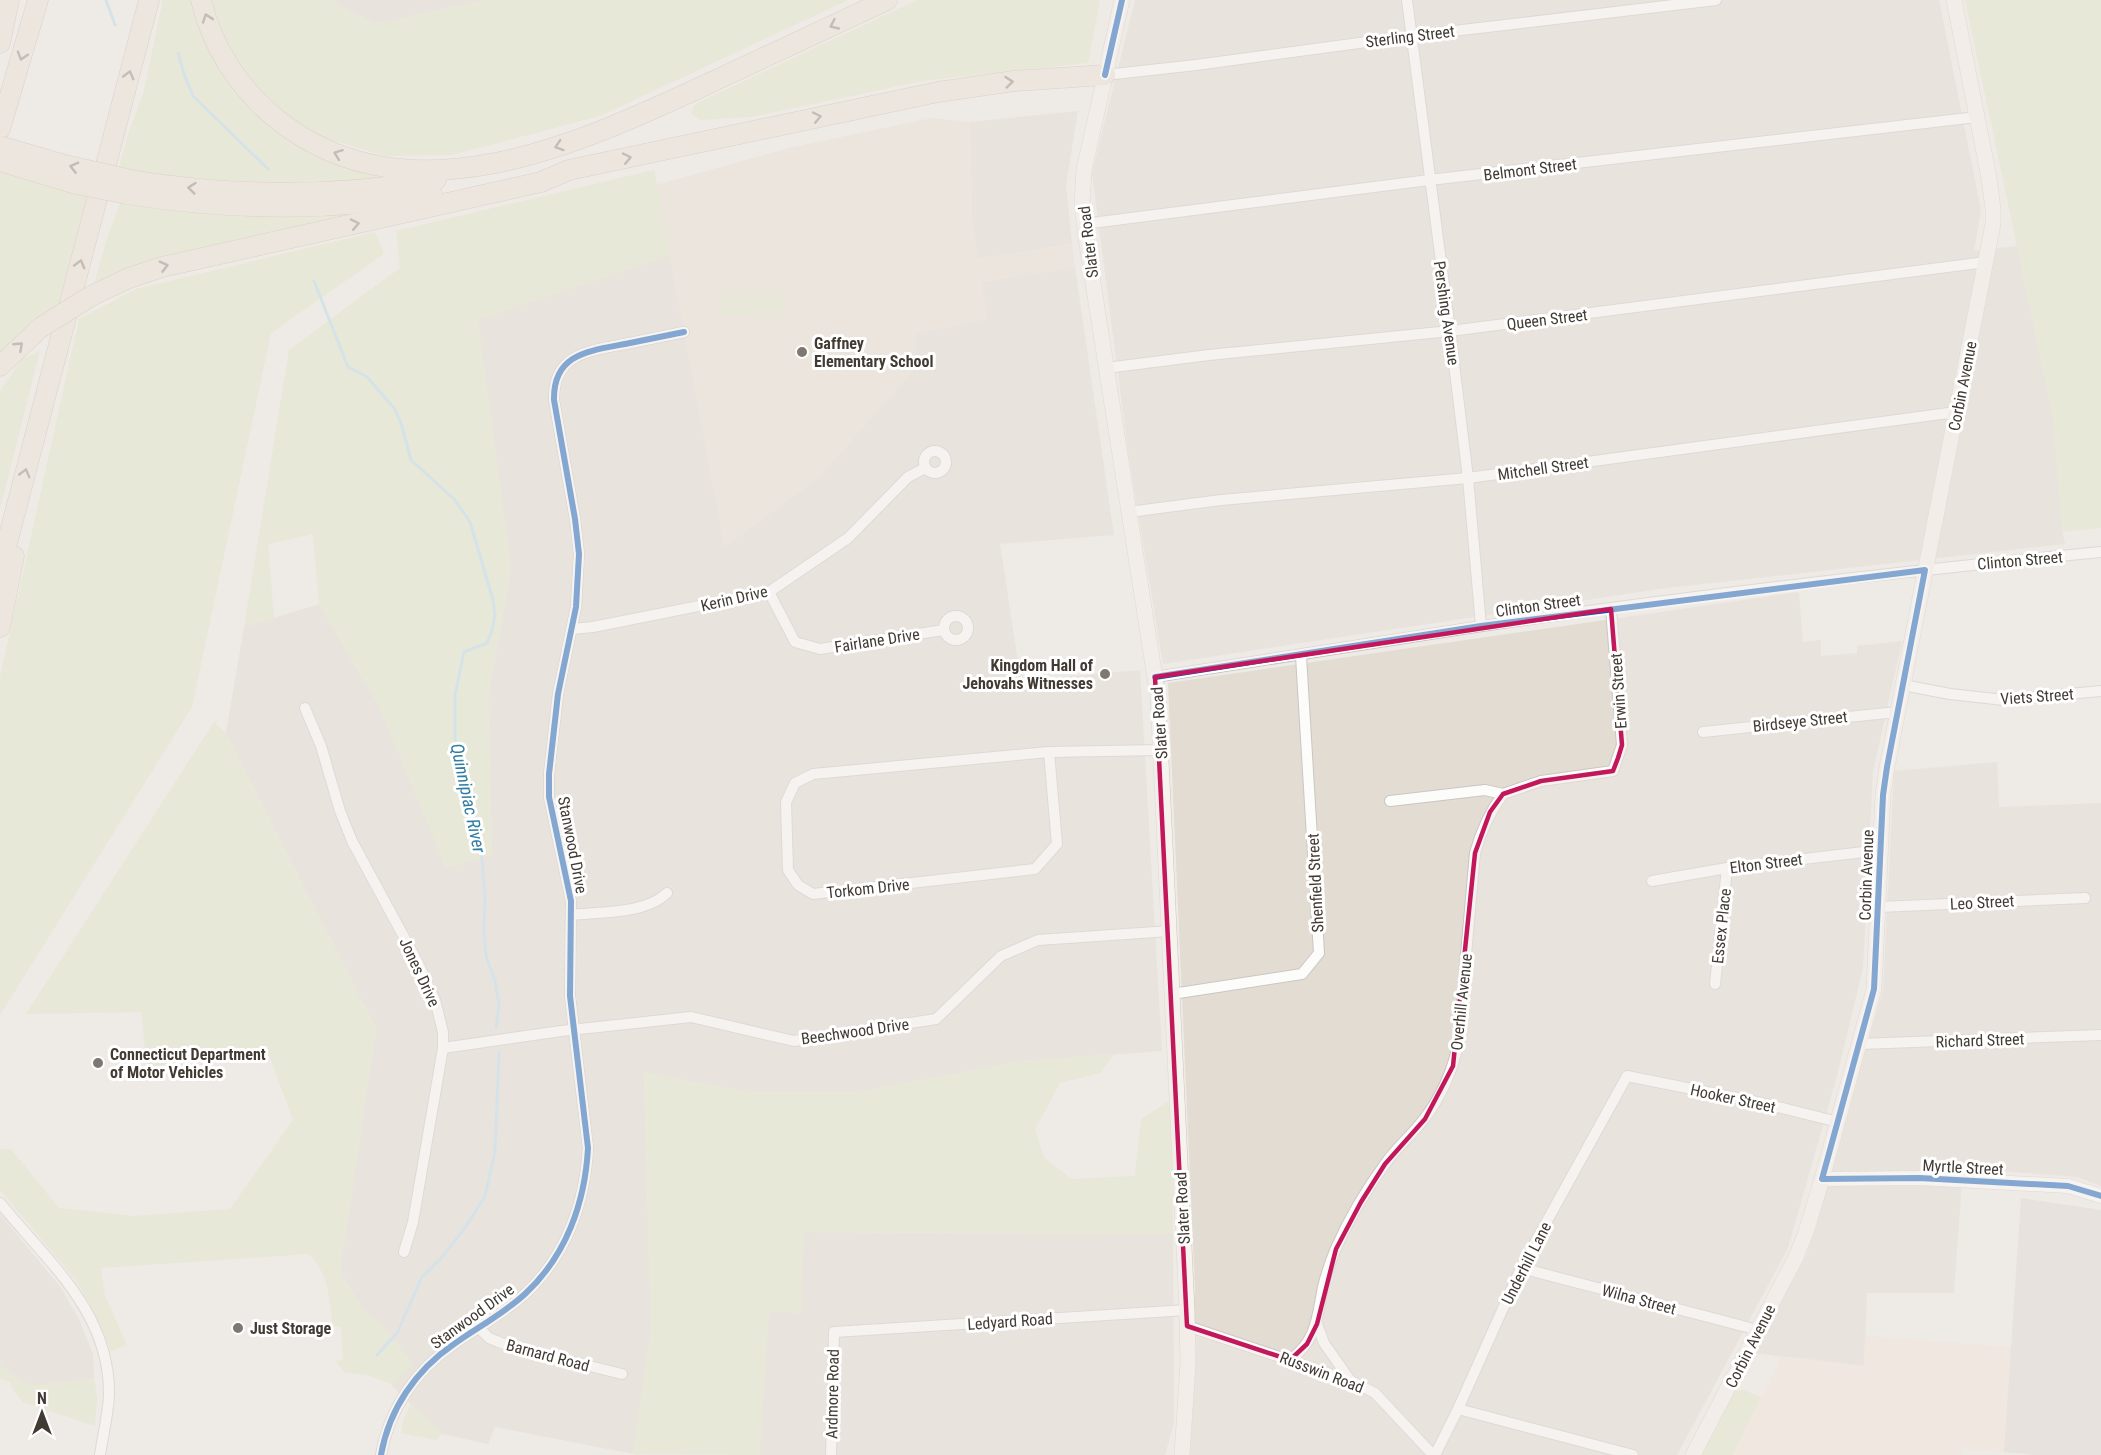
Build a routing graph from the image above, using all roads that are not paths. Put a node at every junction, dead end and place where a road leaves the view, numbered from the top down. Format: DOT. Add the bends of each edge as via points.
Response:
graph roads {
  1 [pos="9,0"];
  2 [pos="38,0"];
  3 [pos="148,0"];
  4 [pos="201,0"];
  5 [pos="887,0"];
  6 [pos="1122,0"];
  7 [pos="1407,0"];
  8 [pos="1716,0"];
  9 [pos="1954,0"];
  10 [pos="1411,36"];
  11 [pos="0,43"];
  12 [pos="1105,75"];
  13 [pos="1977,117"];
  14 [pos="0,129"];
  15 [pos="0,146"];
  16 [pos="0,161"];
  17 [pos="499,163"];
  18 [pos="569,170"];
  19 [pos="1429,180"];
  20 [pos="129,187"];
  21 [pos="1084,224"];
  22 [pos="1986,262"];
  23 [pos="1450,331"];
  24 [pos="684,332"];
  25 [pos="0,366"];
  26 [pos="1106,368"];
  27 [pos="1956,412"];
  28 [pos="925,468"];
  29 [pos="1468,478"];
  30 [pos="19,497"];
  31 [pos="1129,512"];
  32 [pos="2101,552"];
  33 [pos="0,570"];
  34 [pos="1925,570"];
  35 [pos="769,592"];
  36 [pos="1611,609"];
  37 [pos="1481,626"];
  38 [pos="0,627"];
  39 [pos="572,629"];
  40 [pos="944,630"];
  41 [pos="1301,656"];
  42 [pos="1155,677"];
  43 [pos="1903,685"];
  44 [pos="2101,691"];
  45 [pos="305,708"];
  46 [pos="1897,712"];
  47 [pos="1702,732"];
  48 [pos="1161,750"];
  49 [pos="1049,752"];
  50 [pos="1503,794"];
  51 [pos="1390,801"];
  52 [pos="1881,850"];
  53 [pos="1727,868"];
  54 [pos="1652,881"];
  55 [pos="667,893"];
  56 [pos="2085,898"];
  57 [pos="1878,907"];
  58 [pos="572,915"];
  59 [pos="1170,931"];
  60 [pos="1715,984"];
  61 [pos="1172,994"];
  62 [pos="574,1030"];
  63 [pos="2101,1035"];
  64 [pos="1860,1044"];
  65 [pos="443,1048"];
  66 [pos="1627,1076"];
  67 [pos="1838,1122"];
  68 [pos="1822,1179"];
  69 [pos="2101,1196"];
  70 [pos="0,1203"];
  71 [pos="404,1252"];
  72 [pos="1521,1268"];
  73 [pos="1187,1310"];
  74 [pos="1317,1324"];
  75 [pos="1187,1326"];
  76 [pos="479,1328"];
  77 [pos="1758,1330"];
  78 [pos="834,1332"];
  79 [pos="1290,1360"];
  80 [pos="622,1374"];
  81 [pos="1351,1381"];
  82 [pos="1458,1409"];
  83 [pos="100,1455"];
  84 [pos="381,1455"];
  85 [pos="831,1455"];
  86 [pos="1182,1455"];
  87 [pos="1434,1455"];
  88 [pos="1633,1455"];
  89 [pos="1693,1455"];
  1 -- 11 [label="highway"];
  2 -- 14 [label="highway, one-way"];
  30 -- 3 [label="highway, one-way"];
  17 -- 4 [label="highway, one-way" via="435,170 397,169 348,158 310,141 275,117 244,86 217,44"];
  5 -- 17 [label="highway, one-way" via="619,124"];
  6 -- 12 [label="main road, Slater Road"];
  7 -- 10 [label="street, Pershing Avenue"];
  8 -- 10 [label="street, Sterling Street"];
  9 -- 13 [label="main road, Corbin Avenue"];
  10 -- 12 [label="street, Sterling Street"];
  10 -- 19 [label="street, Pershing Avenue"];
  18 -- 12 [label="highway, one-way" via="938,92 1014,81"];
  12 -- 21 [label="main road, Slater Road" via="1084,170"];
  13 -- 19 [label="street, Belmont Street"];
  13 -- 22 [label="main road, Corbin Avenue" via="1993,209"];
  20 -- 15 [label="highway, one-way, bridge"];
  16 -- 20 [label="highway, bridge" via="76,184"];
  17 -- 20 [label="highway, one-way" via="423,182 311,193"];
  18 -- 20 [label="highway" via="542,171 407,198 329,206 185,202"];
  25 -- 18 [label="highway, one-way, bridge" via="40,328 121,281 162,267 531,184"];
  19 -- 21 [label="street, Belmont Street"];
  19 -- 23 [label="street, Pershing Avenue"];
  21 -- 26 [label="main road, Slater Road"];
  22 -- 23 [label="street, Queen Street"];
  22 -- 27 [label="main road, Corbin Avenue"];
  23 -- 26 [label="street, Queen Street"];
  23 -- 29 [label="street, Pershing Avenue"];
  24 -- 39 [label="street, Stanwood Drive" via="578,355 555,379 554,400 579,554"];
  26 -- 31 [label="main road, Slater Road"];
  27 -- 29 [label="street, Mitchell Street"];
  27 -- 34 [label="main road, Corbin Avenue"];
  28 -- 35 [label="street, Kerin Drive" via="908,477 849,538"];
  29 -- 31 [label="street, Mitchell Street"];
  29 -- 37 [label="street, Pershing Avenue"];
  30 -- 33 [label="highway"];
  30 -- 38 [label="highway" via="15,549"];
  31 -- 42 [label="main road, Slater Road"];
  32 -- 34 [label="street, Clinton Street"];
  34 -- 36 [label="street, Clinton Street"];
  34 -- 43 [label="main road, Corbin Avenue"];
  35 -- 39 [label="street, Kerin Drive"];
  35 -- 40 [label="street, Fairlane Drive" via="795,642 820,649"];
  36 -- 37 [label="street, Clinton Street"];
  36 -- 50 [label="street, Erwin Street" via="1622,745 1613,771 1541,781"];
  37 -- 41 [label="street, Clinton Street"];
  39 -- 58 [label="street, Stanwood Drive" via="558,694 549,797"];
  41 -- 42 [label="street, Clinton Street"];
  41 -- 61 [label="street, Shenfield Street" via="1319,953 1302,974"];
  42 -- 48 [label="main road, Slater Road"];
  43 -- 44 [label="street, Viets Street" via="2004,700"];
  43 -- 46 [label="main road, Corbin Avenue"];
  45 -- 65 [label="street, Jones Drive" via="352,840 435,1000"];
  46 -- 47 [label="street, Birdseye Street"];
  46 -- 52 [label="main road, Corbin Avenue" via="1886,774"];
  48 -- 49 [label="street, Torkom Drive"];
  48 -- 59 [label="main road, Slater Road"];
  49 -- 49 [label="street, Torkom Drive" via="813,774 795,783 786,802 788,870 798,885 813,894 1035,869 1057,844"];
  50 -- 51 [label="street" via="1485,790"];
  50 -- 74 [label="street, Overhill Avenue" via="1490,812 1475,854 1453,1066 1425,1119 1385,1164 1336,1249 1324,1284"];
  52 -- 53 [label="street, Elton Street"];
  52 -- 57 [label="main road, Corbin Avenue"];
  53 -- 54 [label="street, Elton Street"];
  53 -- 60 [label="street, Essex Place"];
  55 -- 58 [label="street" via="644,907"];
  56 -- 57 [label="street, Leo Street"];
  57 -- 64 [label="main road, Corbin Avenue" via="1874,989"];
  58 -- 62 [label="street, Stanwood Drive" via="570,996"];
  59 -- 61 [label="main road, Slater Road"];
  59 -- 62 [label="street, Beechwood Drive" via="1038,940 1001,956 936,1019 794,1041 691,1017"];
  61 -- 73 [label="main road, Slater Road"];
  62 -- 65 [label="street, Beechwood Drive"];
  62 -- 76 [label="street, Stanwood Drive" via="588,1148 579,1206 564,1244 537,1281 510,1307"];
  63 -- 64 [label="street, Richard Street"];
  64 -- 67 [label="main road, Corbin Avenue"];
  65 -- 71 [label="street, Jones Drive" via="413,1222"];
  66 -- 67 [label="street, Hooker Street"];
  66 -- 72 [label="street, Underhill Lane"];
  67 -- 68 [label="main road, Corbin Avenue"];
  68 -- 69 [label="street, Myrtle Street" via="1919,1178 2057,1185"];
  68 -- 77 [label="main road, Corbin Avenue" via="1802,1244"];
  70 -- 83 [label="street" via="65,1278 95,1328 105,1361 109,1395"];
  72 -- 77 [label="street, Wilna Street"];
  72 -- 82 [label="street, Underhill Lane"];
  73 -- 75 [label="main road, Slater Road"];
  73 -- 78 [label="street, Ledyard Road"];
  74 -- 79 [label="street, Overhill Avenue" via="1302,1352"];
  74 -- 81 [label="street" via="1324,1343"];
  75 -- 79 [label="street, Russwin Road"];
  75 -- 86 [label="main road, Slater Road"];
  76 -- 80 [label="street, Barnard Road" via="489,1338 509,1346"];
  76 -- 84 [label="street, Stanwood Drive" via="441,1354 408,1388 394,1411"];
  77 -- 89 [label="main road, Corbin Avenue"];
  78 -- 85 [label="street, Ardmore Road"];
  79 -- 81 [label="street, Russwin Road"];
  81 -- 87 [label="street, Russwin Road" via="1375,1393"];
  82 -- 87 [label="street, Underhill Lane"];
  82 -- 88 [label="street"];
}
